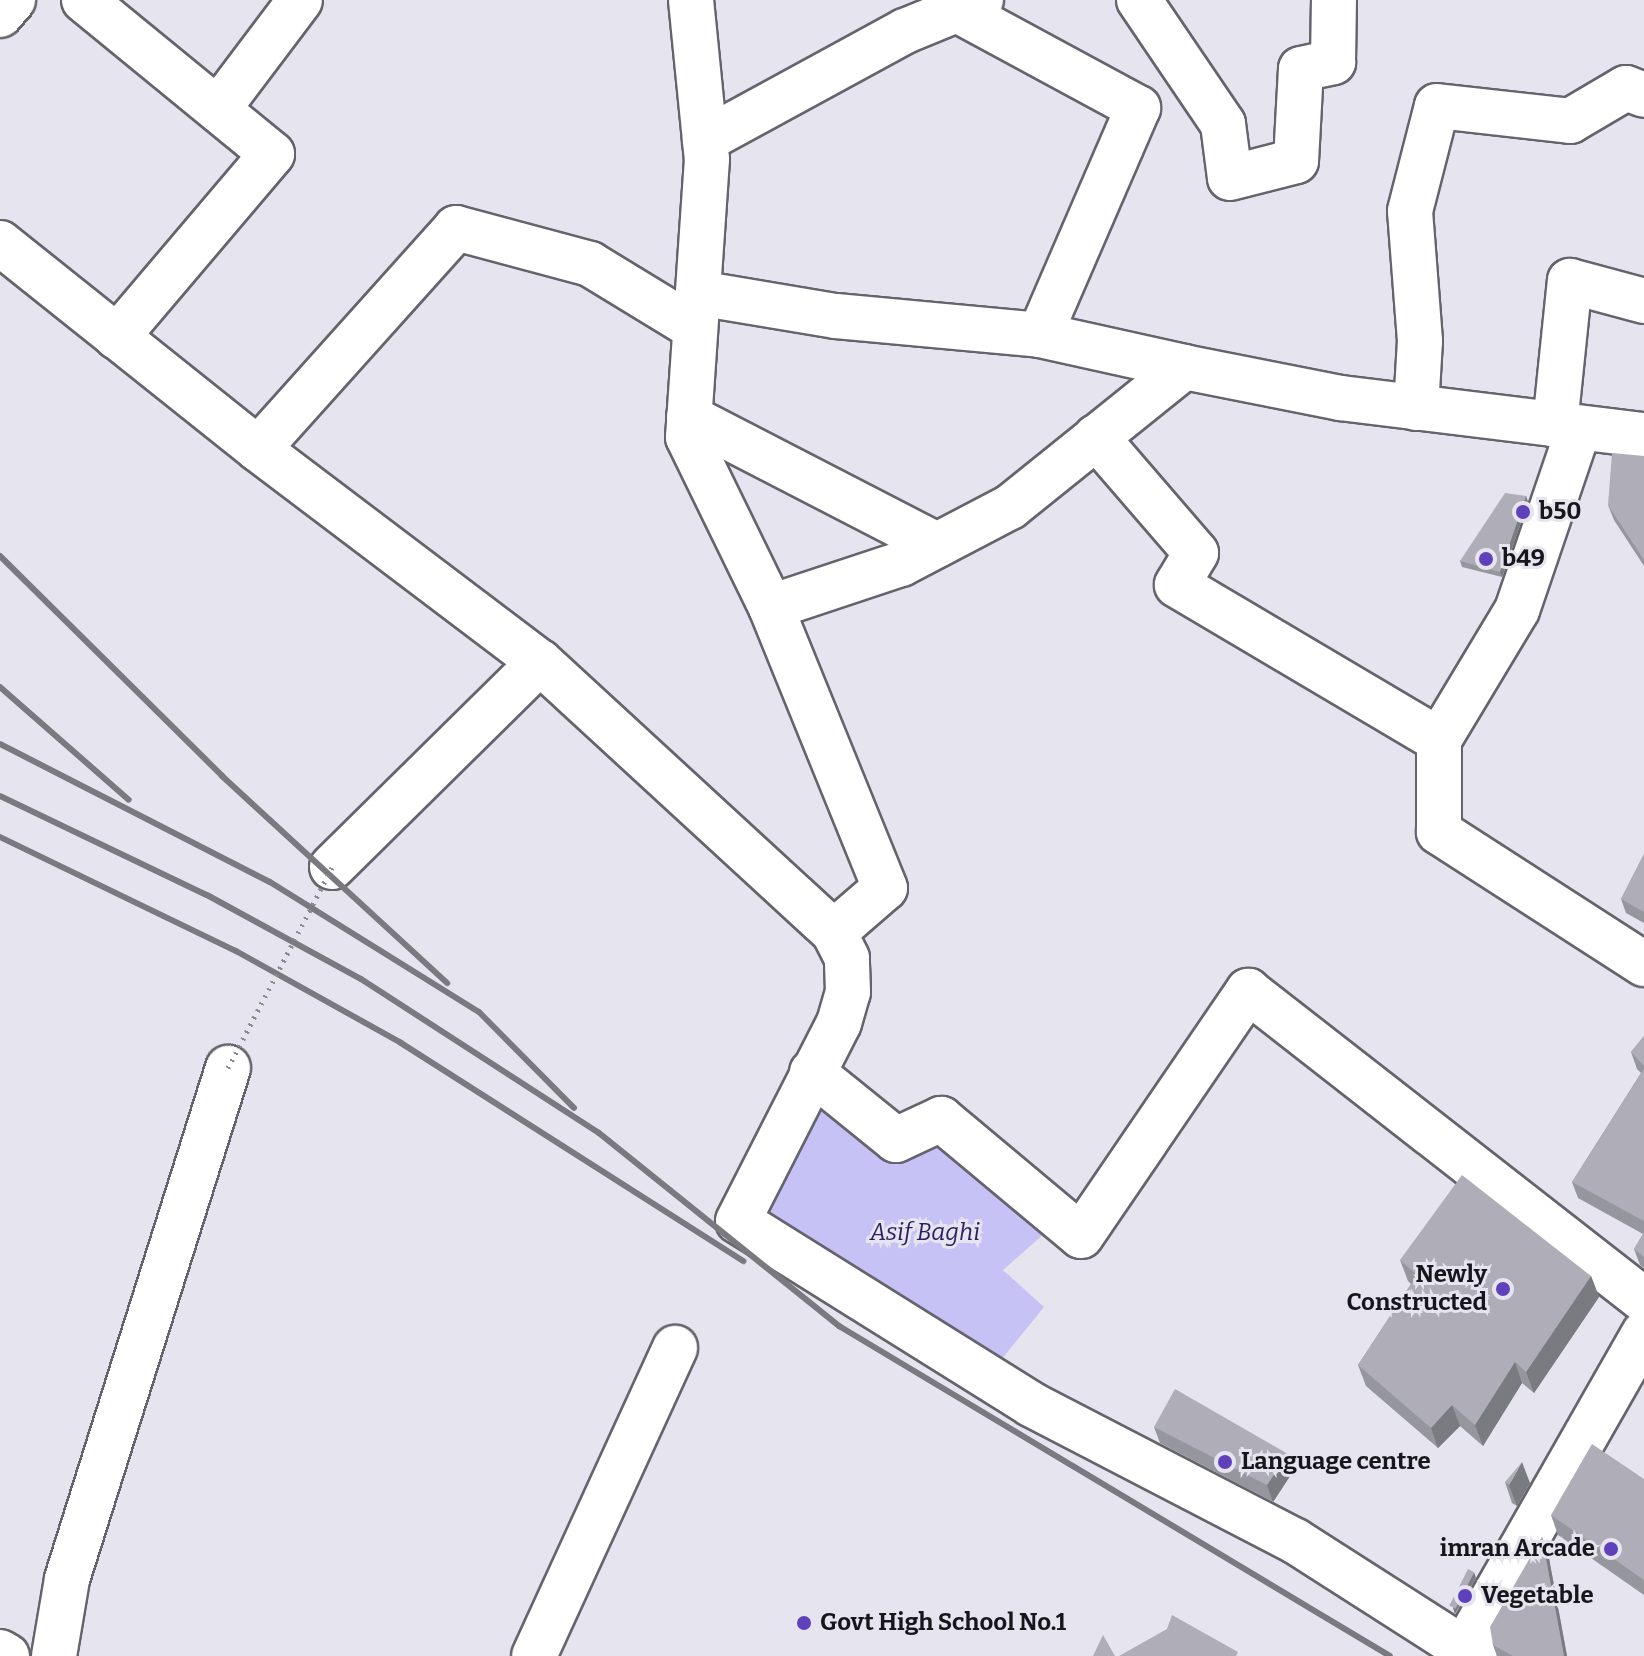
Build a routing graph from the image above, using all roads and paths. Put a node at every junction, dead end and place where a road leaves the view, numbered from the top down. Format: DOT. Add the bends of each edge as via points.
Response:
graph roads {
  1 [pos="13,0"];
  2 [pos="84,0"];
  3 [pos="300,0"];
  4 [pos="691,0"];
  5 [pos="1139,0"];
  6 [pos="1334,0"];
  7 [pos="969,5"];
  8 [pos="0,15"];
  9 [pos="1644,95"];
  10 [pos="218,109"];
  11 [pos="705,140"];
  12 [pos="0,243"];
  13 [pos="1644,301"];
  14 [pos="696,310"];
  15 [pos="1040,335"];
  16 [pos="117,337"];
  17 [pos="1184,367"];
  18 [pos="1416,408"];
  19 [pos="689,417"];
  20 [pos="1567,427"];
  21 [pos="1644,435"];
  22 [pos="1096,437"];
  23 [pos="258,449"];
  24 [pos="937,545"];
  25 [pos="771,607"];
  26 [pos="540,662"];
  27 [pos="1439,740"];
  28 [pos="332,867"];
  29 [pos="834,932"];
  30 [pos="1644,964"];
  31 [pos="228,1068"];
  32 [pos="812,1072"];
  33 [pos="1644,1300"];
  34 [pos="1644,1333"];
  35 [pos="675,1348"];
  36 [pos="0,1652"];
  37 [pos="1466,1654"];
  38 [pos="7,1656"];
  39 [pos="54,1656"];
  40 [pos="534,1656"];
  1 -- 8 [label="street"];
  2 -- 10 [label="street"];
  3 -- 10 [label="street"];
  4 -- 11 [label="street"];
  5 -- 6 [label="street" via="1223,124 1230,178 1296,161 1301,69 1333,62"];
  7 -- 11 [label="street" via="905,31"];
  7 -- 15 [label="street" via="1138,108"];
  9 -- 18 [label="street" via="1626,88 1570,121 1437,106 1410,211 1420,341"];
  10 -- 16 [label="street" via="272,154"];
  11 -- 14 [label="street"];
  12 -- 16 [label="street"];
  13 -- 20 [label="street" via="1570,281"];
  14 -- 15 [label="street" via="836,316"];
  14 -- 19 [label="street"];
  14 -- 23 [label="street" via="590,264 456,228"];
  15 -- 17 [label="street"];
  16 -- 23 [label="street"];
  17 -- 18 [label="street"];
  17 -- 22 [label="street"];
  18 -- 20 [label="street"];
  19 -- 24 [label="street"];
  19 -- 25 [label="street" via="688,437"];
  20 -- 21 [label="street"];
  20 -- 27 [label="street" via="1517,610"];
  22 -- 24 [label="street" via="1010,507"];
  22 -- 27 [label="street" via="1196,553 1177,585"];
  23 -- 26 [label="street"];
  24 -- 25 [label="street" via="901,564"];
  25 -- 29 [label="street" via="885,888"];
  26 -- 28 [label="street"];
  26 -- 29 [label="street"];
  27 -- 30 [label="street" via="1439,832"];
  28 -- 31 [label="path, bridge"];
  29 -- 32 [label="street" via="847,958 848,992 839,1023"];
  31 -- 39 [label="street" via="67,1579"];
  32 -- 33 [label="street" via="896,1140 941,1119 1081,1236 1248,991"];
  32 -- 37 [label="street" via="738,1221 1031,1404 1295,1541"];
  34 -- 37 [label="street"];
  35 -- 40 [label="street"];
  36 -- 38 [label="street"];
}
